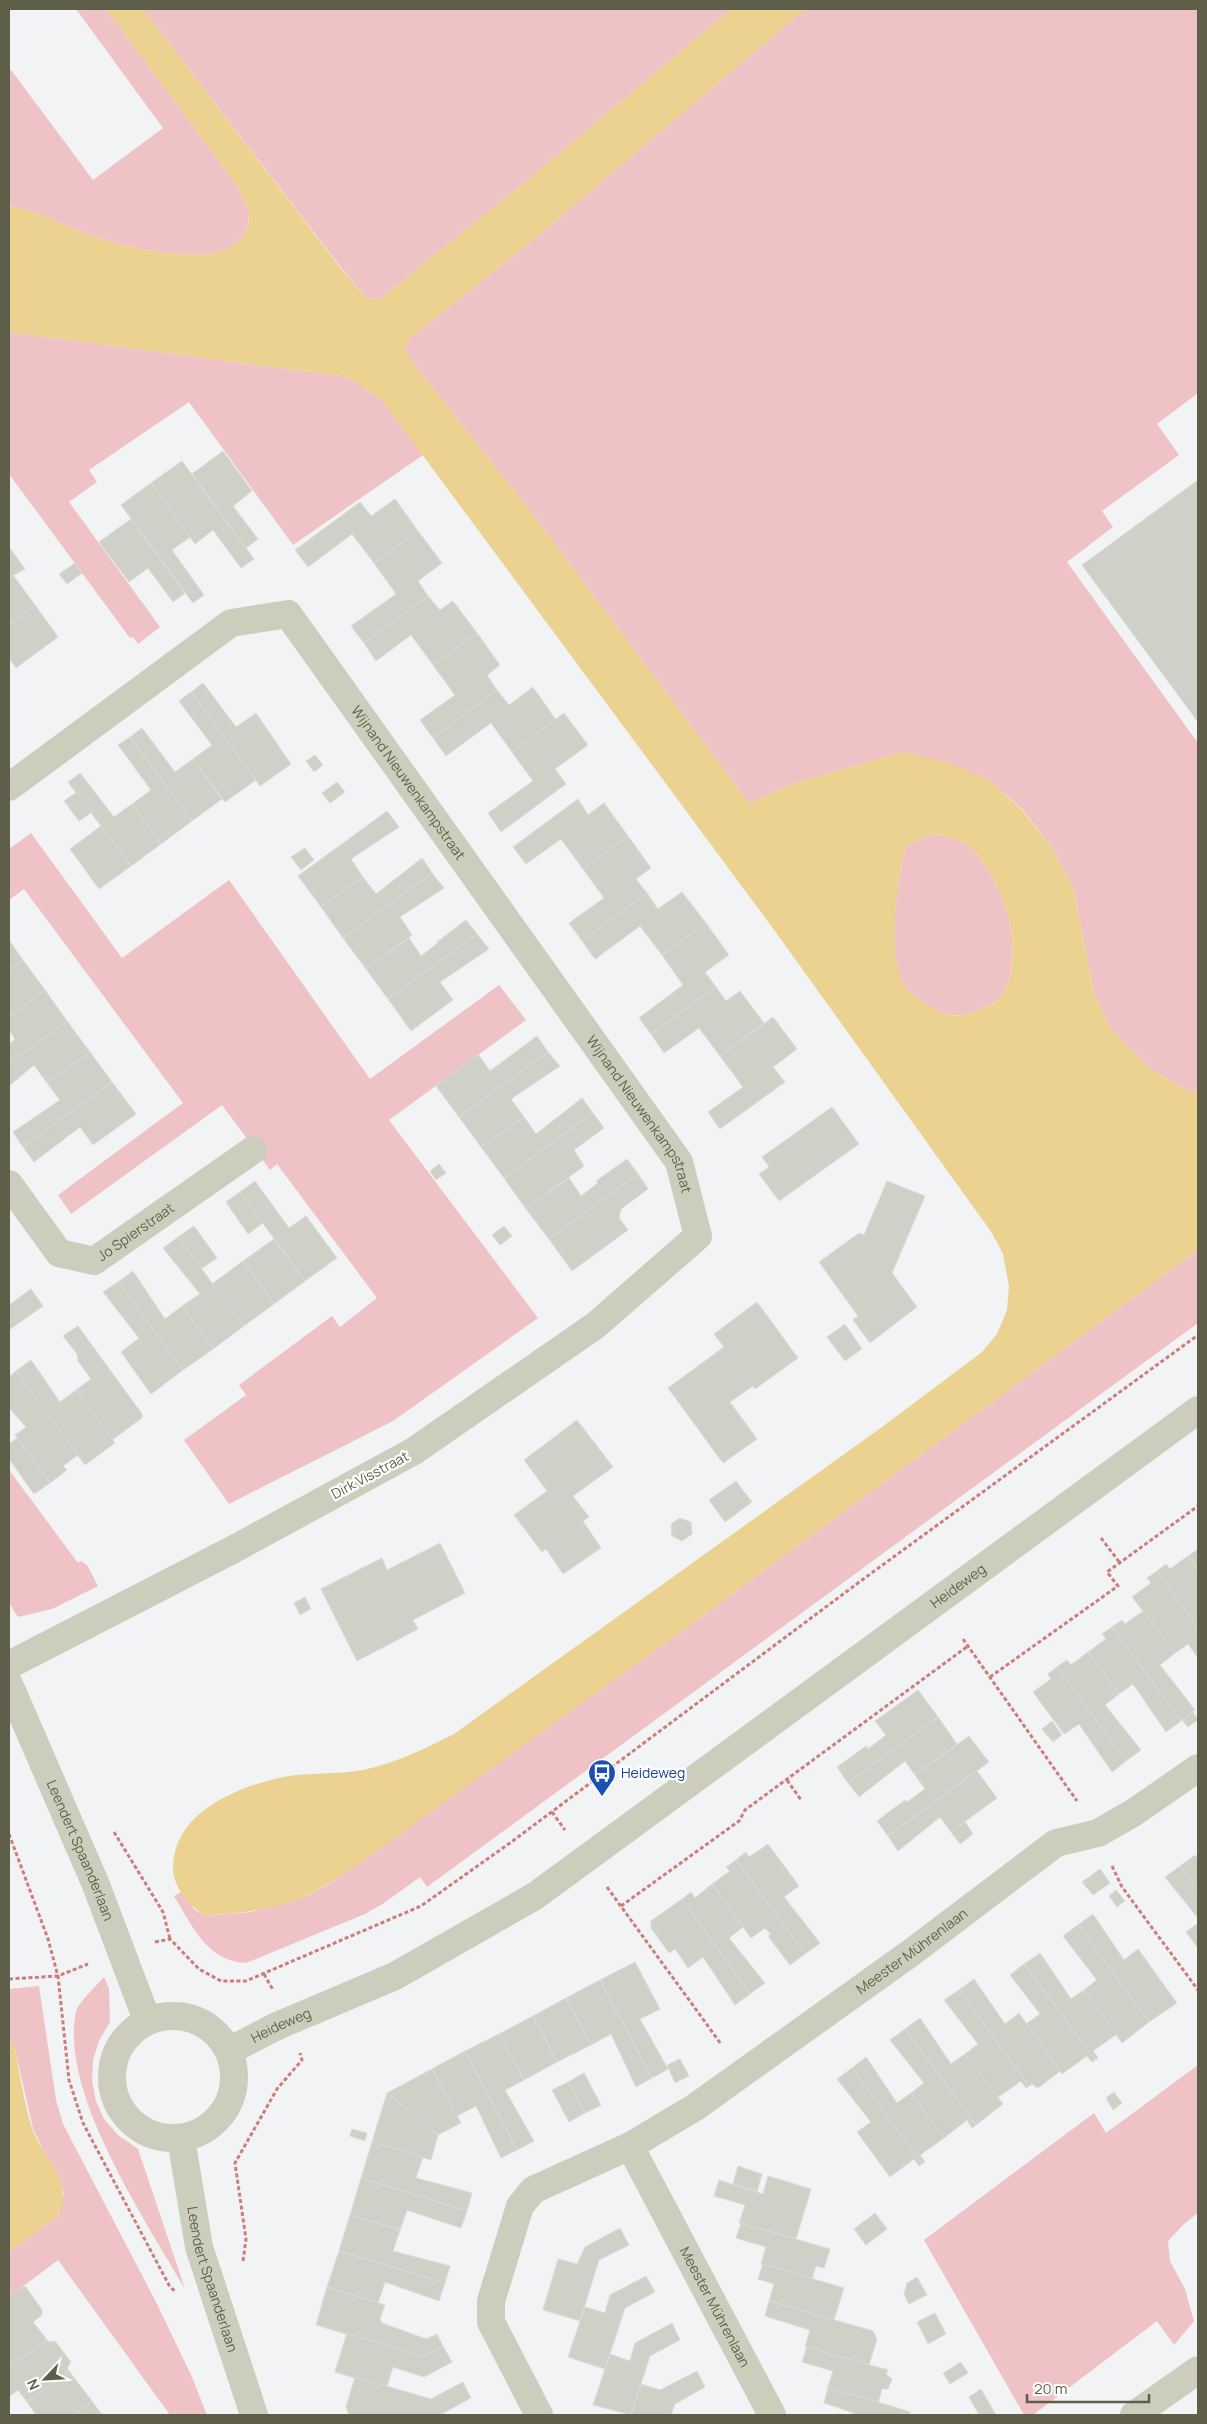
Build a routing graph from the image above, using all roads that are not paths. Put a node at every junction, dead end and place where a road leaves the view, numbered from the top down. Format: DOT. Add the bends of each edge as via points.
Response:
graph roads {
  1 [pos="9,787"];
  2 [pos="253,1150"];
  3 [pos="9,1184"];
  4 [pos="698,1236"];
  5 [pos="1198,1410"];
  6 [pos="9,1665"];
  7 [pos="9,1684"];
  8 [pos="1198,1768"];
  9 [pos="147,2020"];
  10 [pos="229,2051"];
  11 [pos="181,2139"];
  12 [pos="630,2146"];
  13 [pos="1198,2370"];
  14 [pos="254,2415"];
  15 [pos="540,2415"];
  16 [pos="772,2415"];
  17 [pos="1134,2415"];
  1 -- 4 [label="street, Wijnand Nieuwenkampstraat" via="231,623 288,614 679,1162"];
  2 -- 3 [label="street, Jo Spierstraat" via="94,1261 59,1253"];
  4 -- 6 [label="street, Dirk Visstraat" via="596,1325 414,1451 234,1549"];
  5 -- 10 [label="street, Heideweg" via="535,1896 395,1976 275,2027"];
  7 -- 9 [label="street, Leendert Spaanderlaan" via="96,1885"];
  8 -- 12 [label="street, Meester Mührenlaan" via="1098,1834 1056,1843 912,1952 694,2108"];
  9 -- 10 [label="street" via="170,2015 194,2018 215,2031"];
  9 -- 11 [label="street" via="127,2035 115,2057 111,2082 118,2106 134,2125 156,2137"];
  10 -- 11 [label="street" via="235,2073 232,2096 221,2116 204,2132"];
  11 -- 14 [label="street, Leendert Spaanderlaan" via="199,2247"];
  12 -- 15 [label="street, Meester Mührenlaan" via="532,2190 520,2206 491,2301 491,2322"];
  12 -- 16 [label="street, Meester Mührenlaan"];
  13 -- 17 [label="street"];
}
